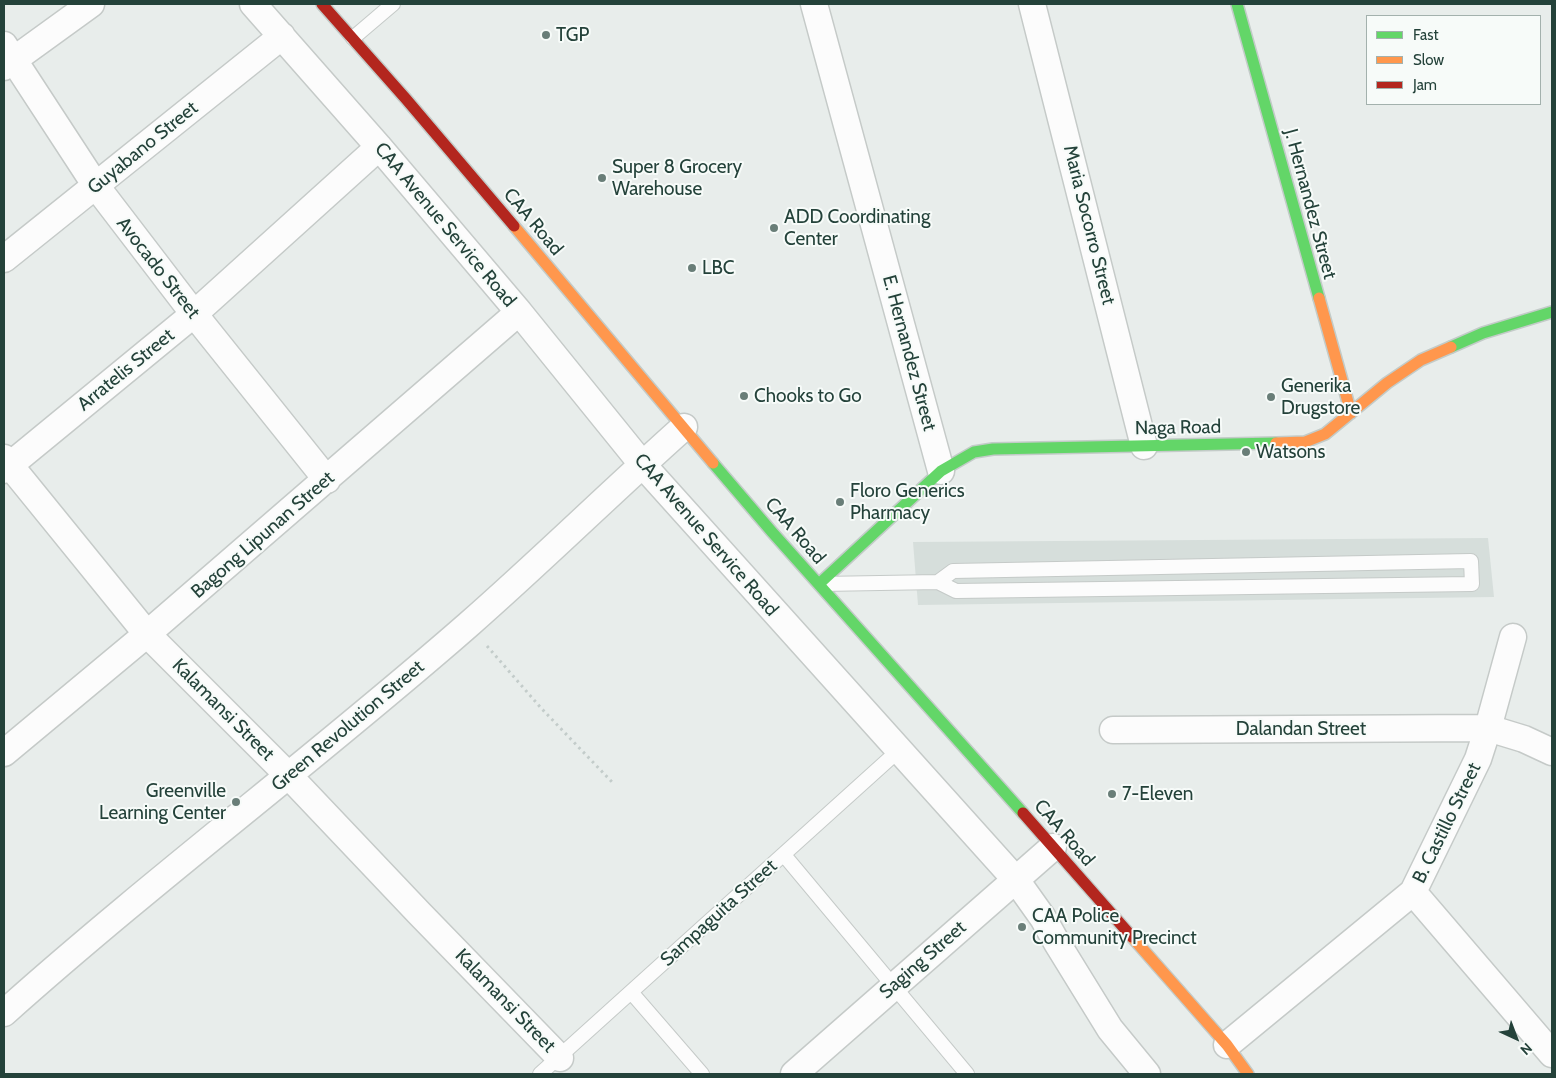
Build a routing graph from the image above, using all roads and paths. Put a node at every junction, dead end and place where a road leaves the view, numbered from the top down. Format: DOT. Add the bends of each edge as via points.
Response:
graph roads {
  1 [pos="91,4"];
  2 [pos="253,4"];
  3 [pos="322,4"];
  4 [pos="393,4"];
  5 [pos="814,4"];
  6 [pos="1032,4"];
  7 [pos="1237,4"];
  8 [pos="282,36"];
  9 [pos="353,38"];
  10 [pos="7,58"];
  11 [pos="379,147"];
  12 [pos="96,186"];
  13 [pos="4,259"];
  14 [pos="519,312"];
  15 [pos="1552,312"];
  16 [pos="194,314"];
  17 [pos="1350,413"];
  18 [pos="684,427"];
  19 [pos="1144,446"];
  20 [pos="642,464"];
  21 [pos="6,465"];
  22 [pos="941,471"];
  23 [pos="327,480"];
  24 [pos="1420,562"];
  25 [pos="1184,566"];
  26 [pos="938,582"];
  27 [pos="819,584"];
  28 [pos="1421,584"];
  29 [pos="1185,588"];
  30 [pos="468,625"];
  31 [pos="147,634"];
  32 [pos="1513,637"];
  33 [pos="1488,728"];
  34 [pos="1113,730"];
  35 [pos="898,751"];
  36 [pos="1552,752"];
  37 [pos="4,753"];
  38 [pos="289,776"];
  39 [pos="612,782"];
  40 [pos="1054,847"];
  41 [pos="784,855"];
  42 [pos="1016,880"];
  43 [pos="1413,892"];
  44 [pos="893,986"];
  45 [pos="631,992"];
  46 [pos="4,1014"];
  47 [pos="1227,1045"];
  48 [pos="1552,1054"];
  49 [pos="560,1058"];
  50 [pos="540,1074"];
  51 [pos="702,1074"];
  52 [pos="794,1074"];
  53 [pos="967,1074"];
  54 [pos="1147,1074"];
  55 [pos="1248,1074"];
  1 -- 10 [label="street"];
  2 -- 8 [label="street, CAA Avenue Service Road"];
  3 -- 9 [label="main road, CAA Road"];
  4 -- 9 [label="lane"];
  5 -- 22 [label="street, E. Hernandez Street"];
  6 -- 19 [label="street, Maria Socorro Street"];
  7 -- 17 [label="main road, J. Hernandez Street"];
  8 -- 11 [label="street, CAA Avenue Service Road"];
  8 -- 12 [label="street, Guyabano Street"];
  9 -- 18 [label="main road, CAA Road"];
  10 -- 12 [label="street, Avocado Street"];
  11 -- 14 [label="street, CAA Avenue Service Road"];
  11 -- 16 [label="street, Arratelis Street"];
  12 -- 13 [label="street, Guyabano Street"];
  12 -- 16 [label="street, Avocado Street"];
  14 -- 20 [label="street, CAA Avenue Service Road"];
  14 -- 23 [label="street, Bagong Lipunan Street"];
  15 -- 17 [label="main road, Naga Road" via="1484,333 1422,360"];
  16 -- 21 [label="street, Arratelis Street"];
  16 -- 23 [label="street, Avocado Street"];
  17 -- 19 [label="main road, Naga Road" via="1325,434 1305,442"];
  18 -- 20 [label="street, Green Revolution Street"];
  18 -- 27 [label="main road, CAA Road"];
  19 -- 22 [label="main road, Naga Road" via="993,449 974,452"];
  20 -- 30 [label="street, Green Revolution Street"];
  20 -- 35 [label="street, CAA Avenue Service Road"];
  21 -- 31 [label="street, Kalamansi Street"];
  22 -- 27 [label="main road, Naga Road"];
  23 -- 31 [label="street, Bagong Lipunan Street"];
  24 -- 25 [label="lane"];
  24 -- 28 [label="lane"];
  24 -- 28 [label="lane" via="1471,561 1472,584"];
  25 -- 26 [label="lane" via="953,571"];
  25 -- 29 [label="lane"];
  26 -- 27 [label="lane"];
  26 -- 29 [label="lane" via="956,591"];
  27 -- 40 [label="main road, CAA Road"];
  28 -- 29 [label="lane"];
  30 -- 38 [label="street, Green Revolution Street"];
  30 -- 39 [label="path"];
  31 -- 37 [label="street, Bagong Lipunan Street"];
  31 -- 38 [label="street, Kalamansi Street"];
  32 -- 33 [label="street, B. Castillo Street"];
  33 -- 34 [label="street, Dalandan Street"];
  33 -- 36 [label="street, Dalandan Street"];
  33 -- 43 [label="street, B. Castillo Street" via="1478,759"];
  35 -- 41 [label="lane, Sampaguita Street"];
  35 -- 42 [label="street, CAA Avenue Service Road"];
  38 -- 46 [label="street, Green Revolution Street" via="61,962"];
  38 -- 49 [label="street, Kalamansi Street"];
  40 -- 42 [label="street, Saging Street"];
  40 -- 47 [label="main road, CAA Road"];
  41 -- 44 [label="lane"];
  41 -- 45 [label="lane, Sampaguita Street"];
  42 -- 44 [label="street, Saging Street"];
  42 -- 54 [label="street, CAA Avenue Service Road" via="1044,918 1110,1029"];
  43 -- 47 [label="street, B. Castillo Street"];
  43 -- 48 [label="street"];
  44 -- 52 [label="street, Saging Street"];
  44 -- 53 [label="lane"];
  45 -- 49 [label="lane, Sampaguita Street"];
  45 -- 51 [label="lane"];
  47 -- 55 [label="main road, CAA Road"];
  49 -- 50 [label="lane, Sampaguita Street"];
}
